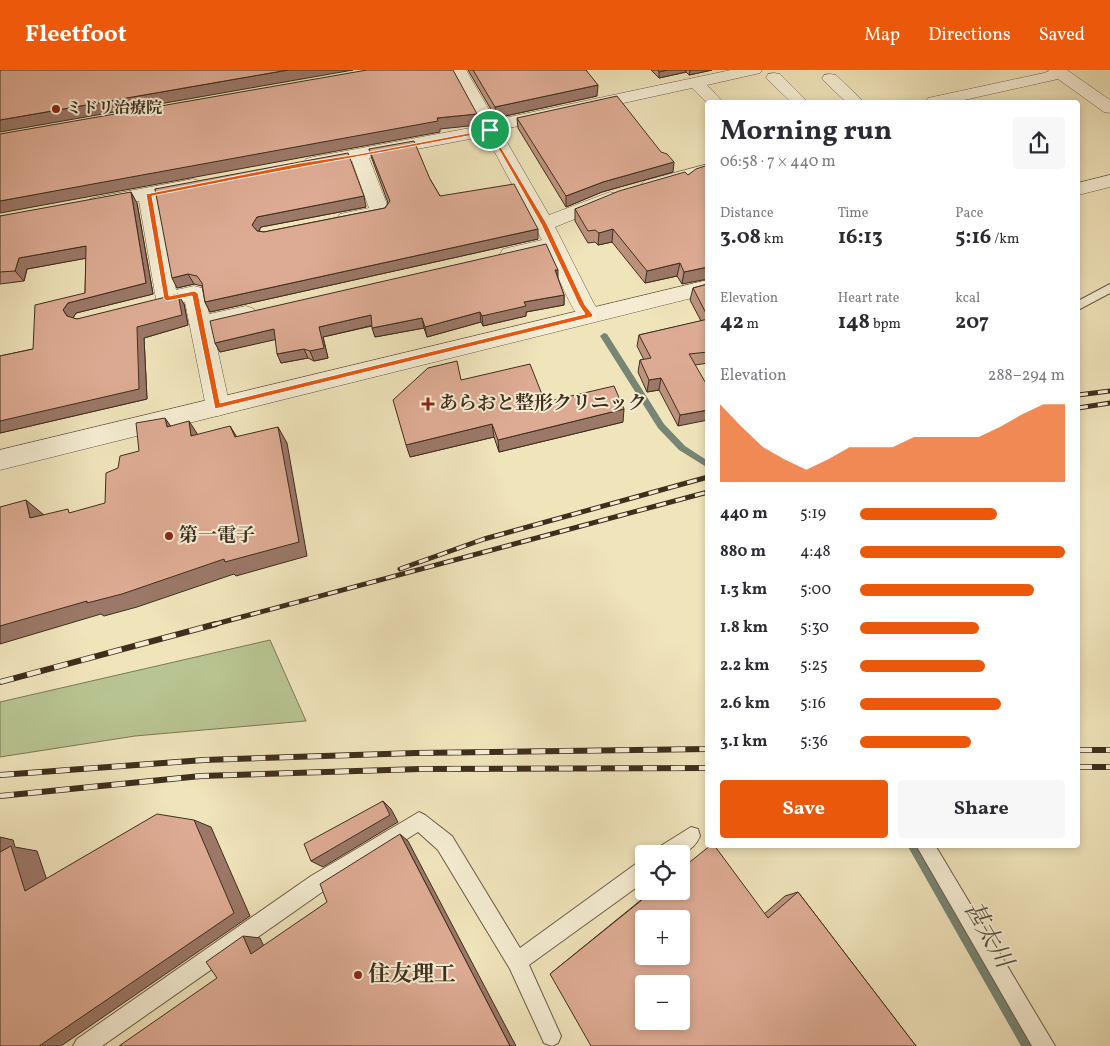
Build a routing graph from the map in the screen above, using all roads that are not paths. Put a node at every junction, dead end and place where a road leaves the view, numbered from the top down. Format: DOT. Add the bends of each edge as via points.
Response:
graph roads {
  1 [pos="458,70"];
  2 [pos="754,70"];
  3 [pos="1058,71"];
  4 [pos="774,78"];
  5 [pos="830,79"];
  6 [pos="695,82"];
  7 [pos="713,100"];
  8 [pos="798,100"];
  9 [pos="854,100"];
  10 [pos="943,100"];
  11 [pos="1110,108"];
  12 [pos="490,129"];
  13 [pos="359,156"];
  14 [pos="300,164"];
  15 [pos="705,169"];
  16 [pos="1110,181"];
  17 [pos="212,182"];
  18 [pos="1080,189"];
  19 [pos="148,195"];
  20 [pos="79,206"];
  21 [pos="333,221"];
  22 [pos="544,224"];
  23 [pos="552,244"];
  24 [pos="491,258"];
  25 [pos="705,288"];
  26 [pos="1110,288"];
  27 [pos="1080,305"];
  28 [pos="268,308"];
  29 [pos="590,315"];
  30 [pos="201,324"];
  31 [pos="218,407"];
  32 [pos="0,460"];
  33 [pos="691,836"];
  34 [pos="678,845"];
  35 [pos="927,848"];
  36 [pos="635,877"];
  37 [pos="517,962"];
  38 [pos="551,1036"];
  39 [pos="84,1046"];
  40 [pos="1044,1046"];
  1 -- 12 [label="street"];
  2 -- 6 [label="street"];
  3 -- 10 [label="street" via="1050,77"];
  3 -- 11 [label="street"];
  4 -- 8 [label="street"];
  5 -- 9 [label="street"];
  6 -- 7 [label="street"];
  6 -- 12 [label="street"];
  12 -- 13 [label="street"];
  12 -- 22 [label="street"];
  13 -- 14 [label="street"];
  13 -- 21 [label="street" via="380,212"];
  15 -- 22 [label="street" via="632,191"];
  16 -- 18 [label="street"];
  17 -- 19 [label="street"];
  19 -- 20 [label="street"];
  19 -- 30 [label="street" via="158,302 194,293"];
  22 -- 23 [label="street"];
  23 -- 24 [label="street"];
  23 -- 29 [label="street"];
  25 -- 29 [label="street"];
  26 -- 27 [label="lane"];
  28 -- 30 [label="street"];
  29 -- 31 [label="street"];
  30 -- 31 [label="street"];
  31 -- 32 [label="street"];
  33 -- 34 [label="lane"];
  35 -- 40 [label="lane"];
  36 -- 37 [label="lane"];
  37 -- 38 [label="lane"];
  37 -- 39 [label="lane" via="445,843 419,821 318,883"];
}
